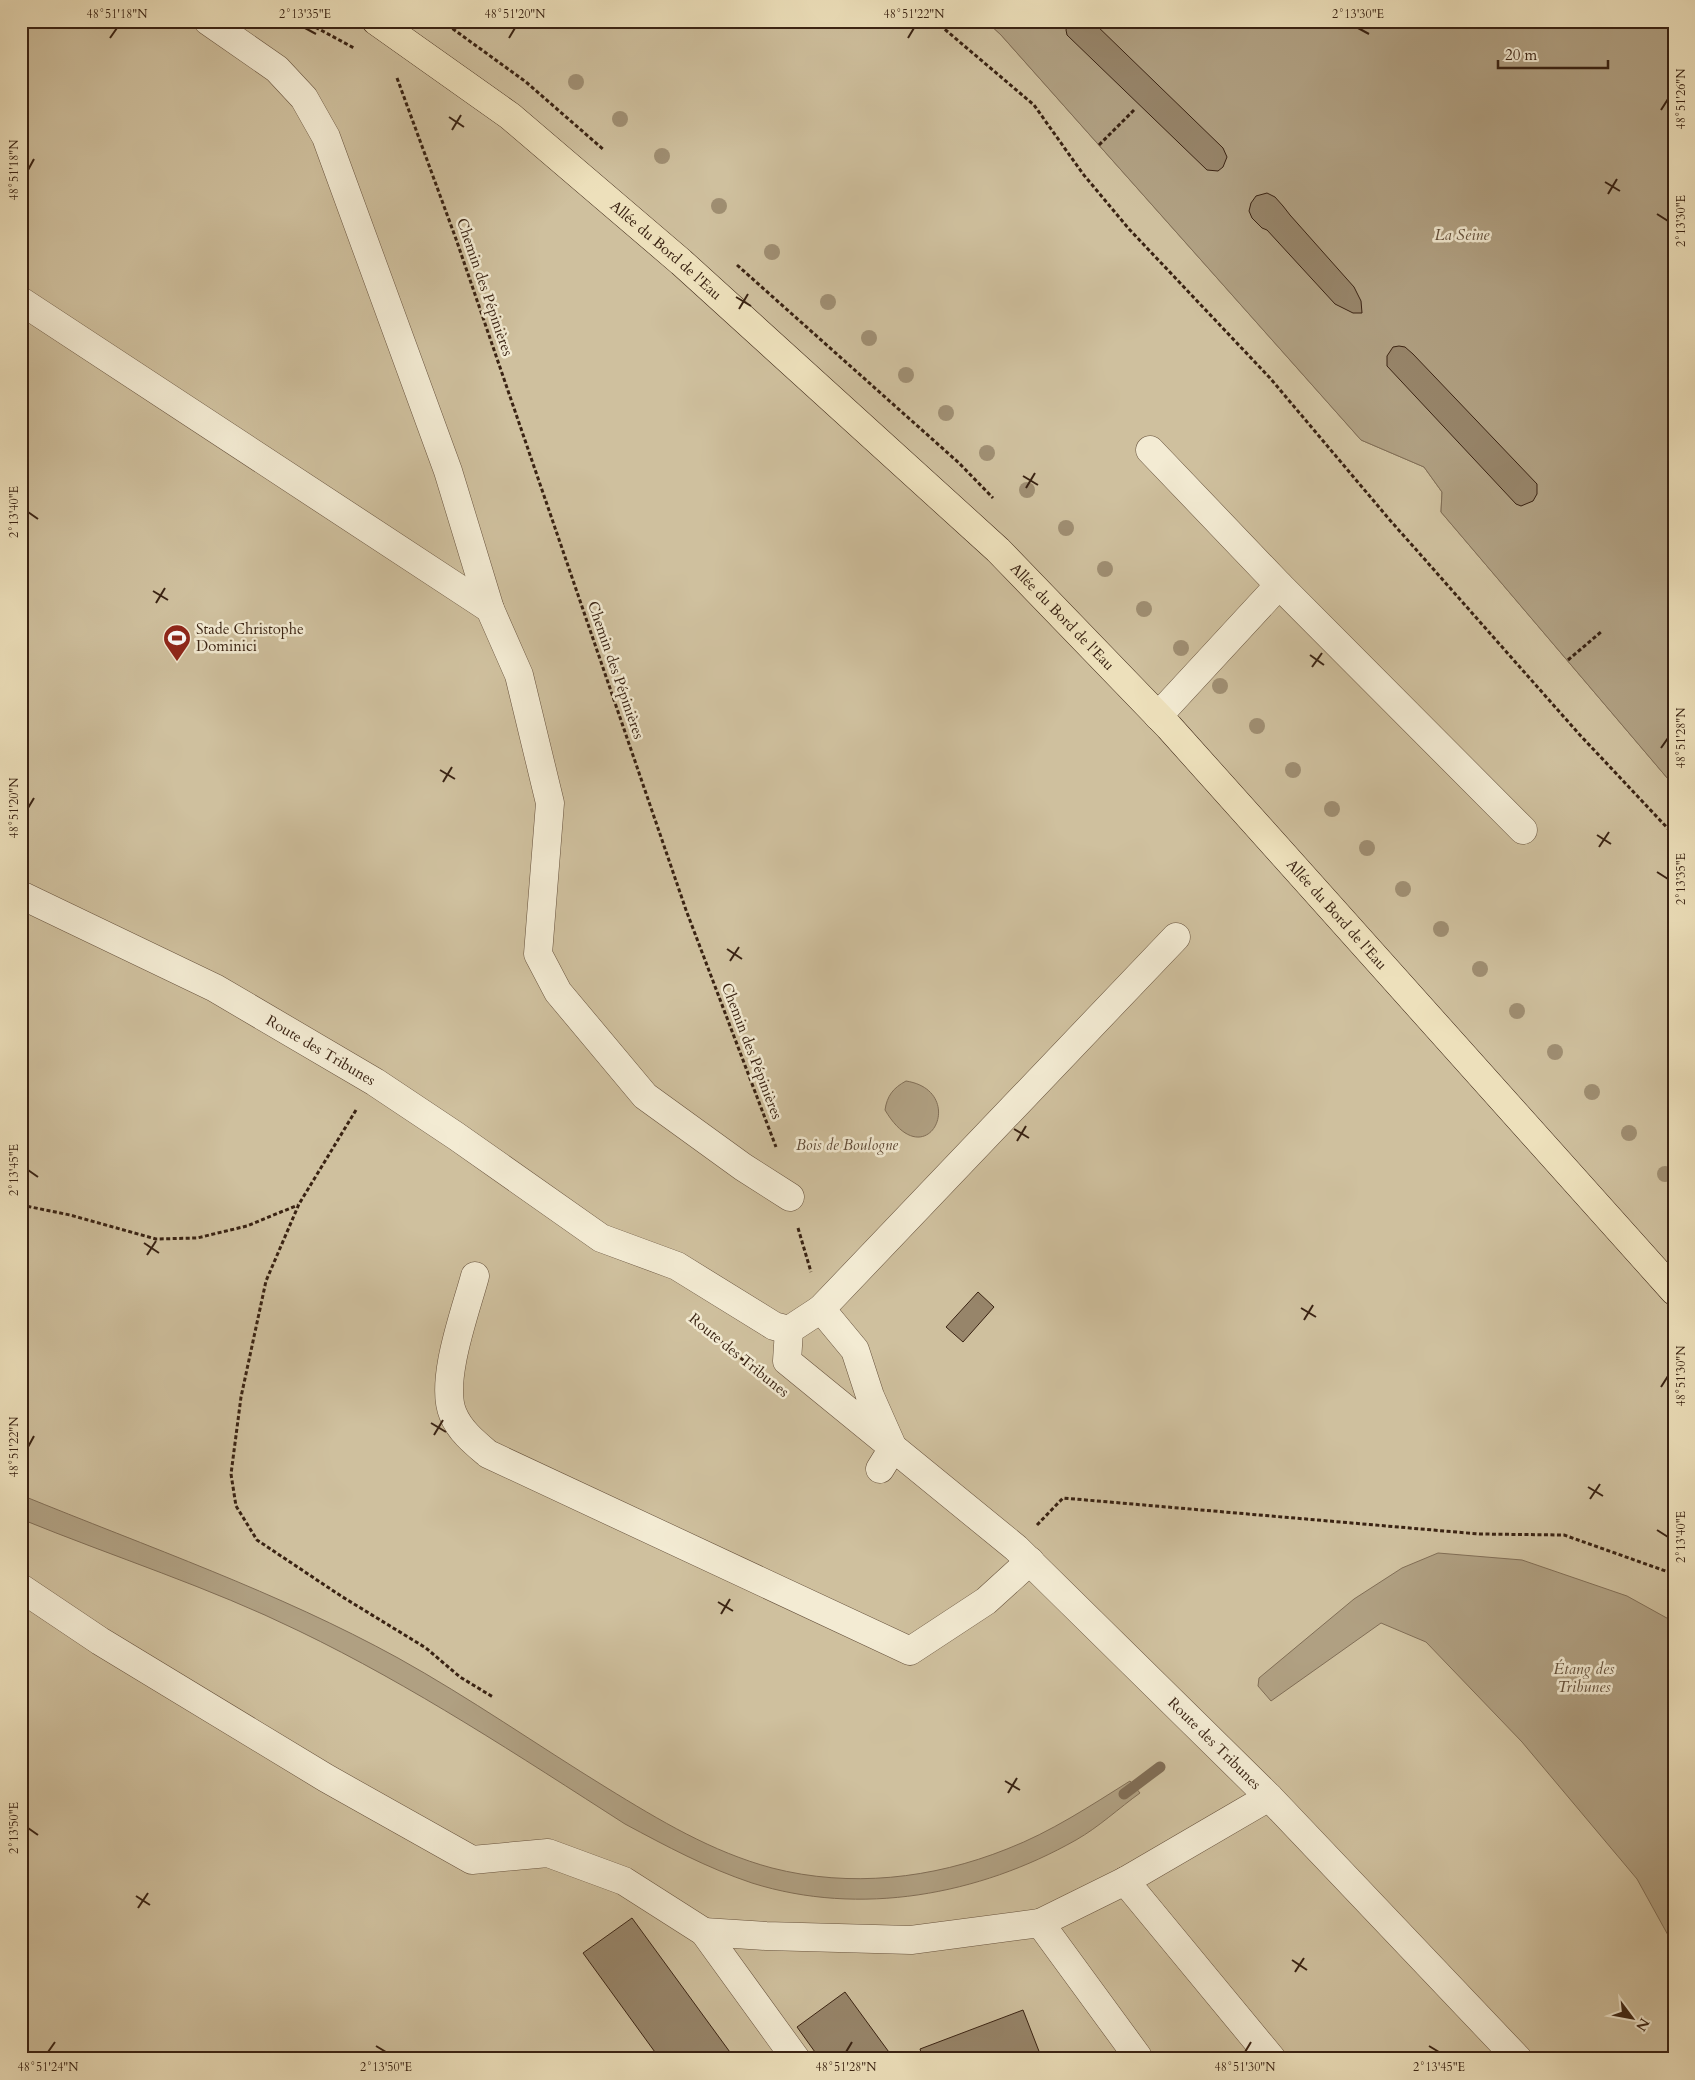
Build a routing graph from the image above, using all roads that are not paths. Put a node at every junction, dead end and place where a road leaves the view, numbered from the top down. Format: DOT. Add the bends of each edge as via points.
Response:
graph roads {
  1 [pos="208,21"];
  2 [pos="376,21"];
  3 [pos="21,301"];
  4 [pos="1150,450"];
  5 [pos="1279,585"];
  6 [pos="490,609"];
  7 [pos="1158,716"];
  8 [pos="1522,830"];
  9 [pos="21,894"];
  10 [pos="1176,937"];
  11 [pos="790,1197"];
  12 [pos="475,1276"];
  13 [pos="1674,1291"];
  14 [pos="821,1309"];
  15 [pos="789,1330"];
  16 [pos="887,1459"];
  17 [pos="1023,1555"];
  18 [pos="21,1588"];
  19 [pos="1269,1797"];
  20 [pos="1125,1882"];
  21 [pos="1040,1923"];
  22 [pos="704,1932"];
  23 [pos="1137,2058"];
  24 [pos="796,2059"];
  25 [pos="1272,2059"];
  26 [pos="1518,2059"];
  1 -- 6 [label="street" via="277,69 304,98 326,137 448,471"];
  2 -- 7 [label="main road, Allée du Bord de l'Eau" via="510,116 681,262 998,550"];
  3 -- 6 [label="street"];
  4 -- 5 [label="street"];
  5 -- 7 [label="street"];
  5 -- 8 [label="street"];
  6 -- 11 [label="street" via="519,675 550,803 538,954 558,992 646,1096"];
  7 -- 13 [label="main road, Allée du Bord de l'Eau"];
  9 -- 15 [label="street, Route des Tribunes" via="215,988 374,1082 601,1238 677,1266 774,1326"];
  10 -- 14 [label="street"];
  12 -- 17 [label="street" via="454,1353 449,1393 453,1414 467,1436 488,1454 910,1651 986,1602"];
  14 -- 15 [label="street"];
  14 -- 16 [label="street, Route des Tribunes" via="855,1350"];
  15 -- 16 [label="street, Route des Tribunes" via="787,1362"];
  16 -- 17 [label="street, Route des Tribunes"];
  17 -- 19 [label="street, Route des Tribunes"];
  18 -- 22 [label="street" via="318,1773 472,1860 548,1853 624,1882"];
  19 -- 20 [label="street"];
  19 -- 26 [label="street, Route des Tribunes"];
  20 -- 21 [label="street"];
  20 -- 25 [label="street"];
  21 -- 22 [label="street" via="911,1940"];
  21 -- 23 [label="street"];
  22 -- 24 [label="street"];
}
